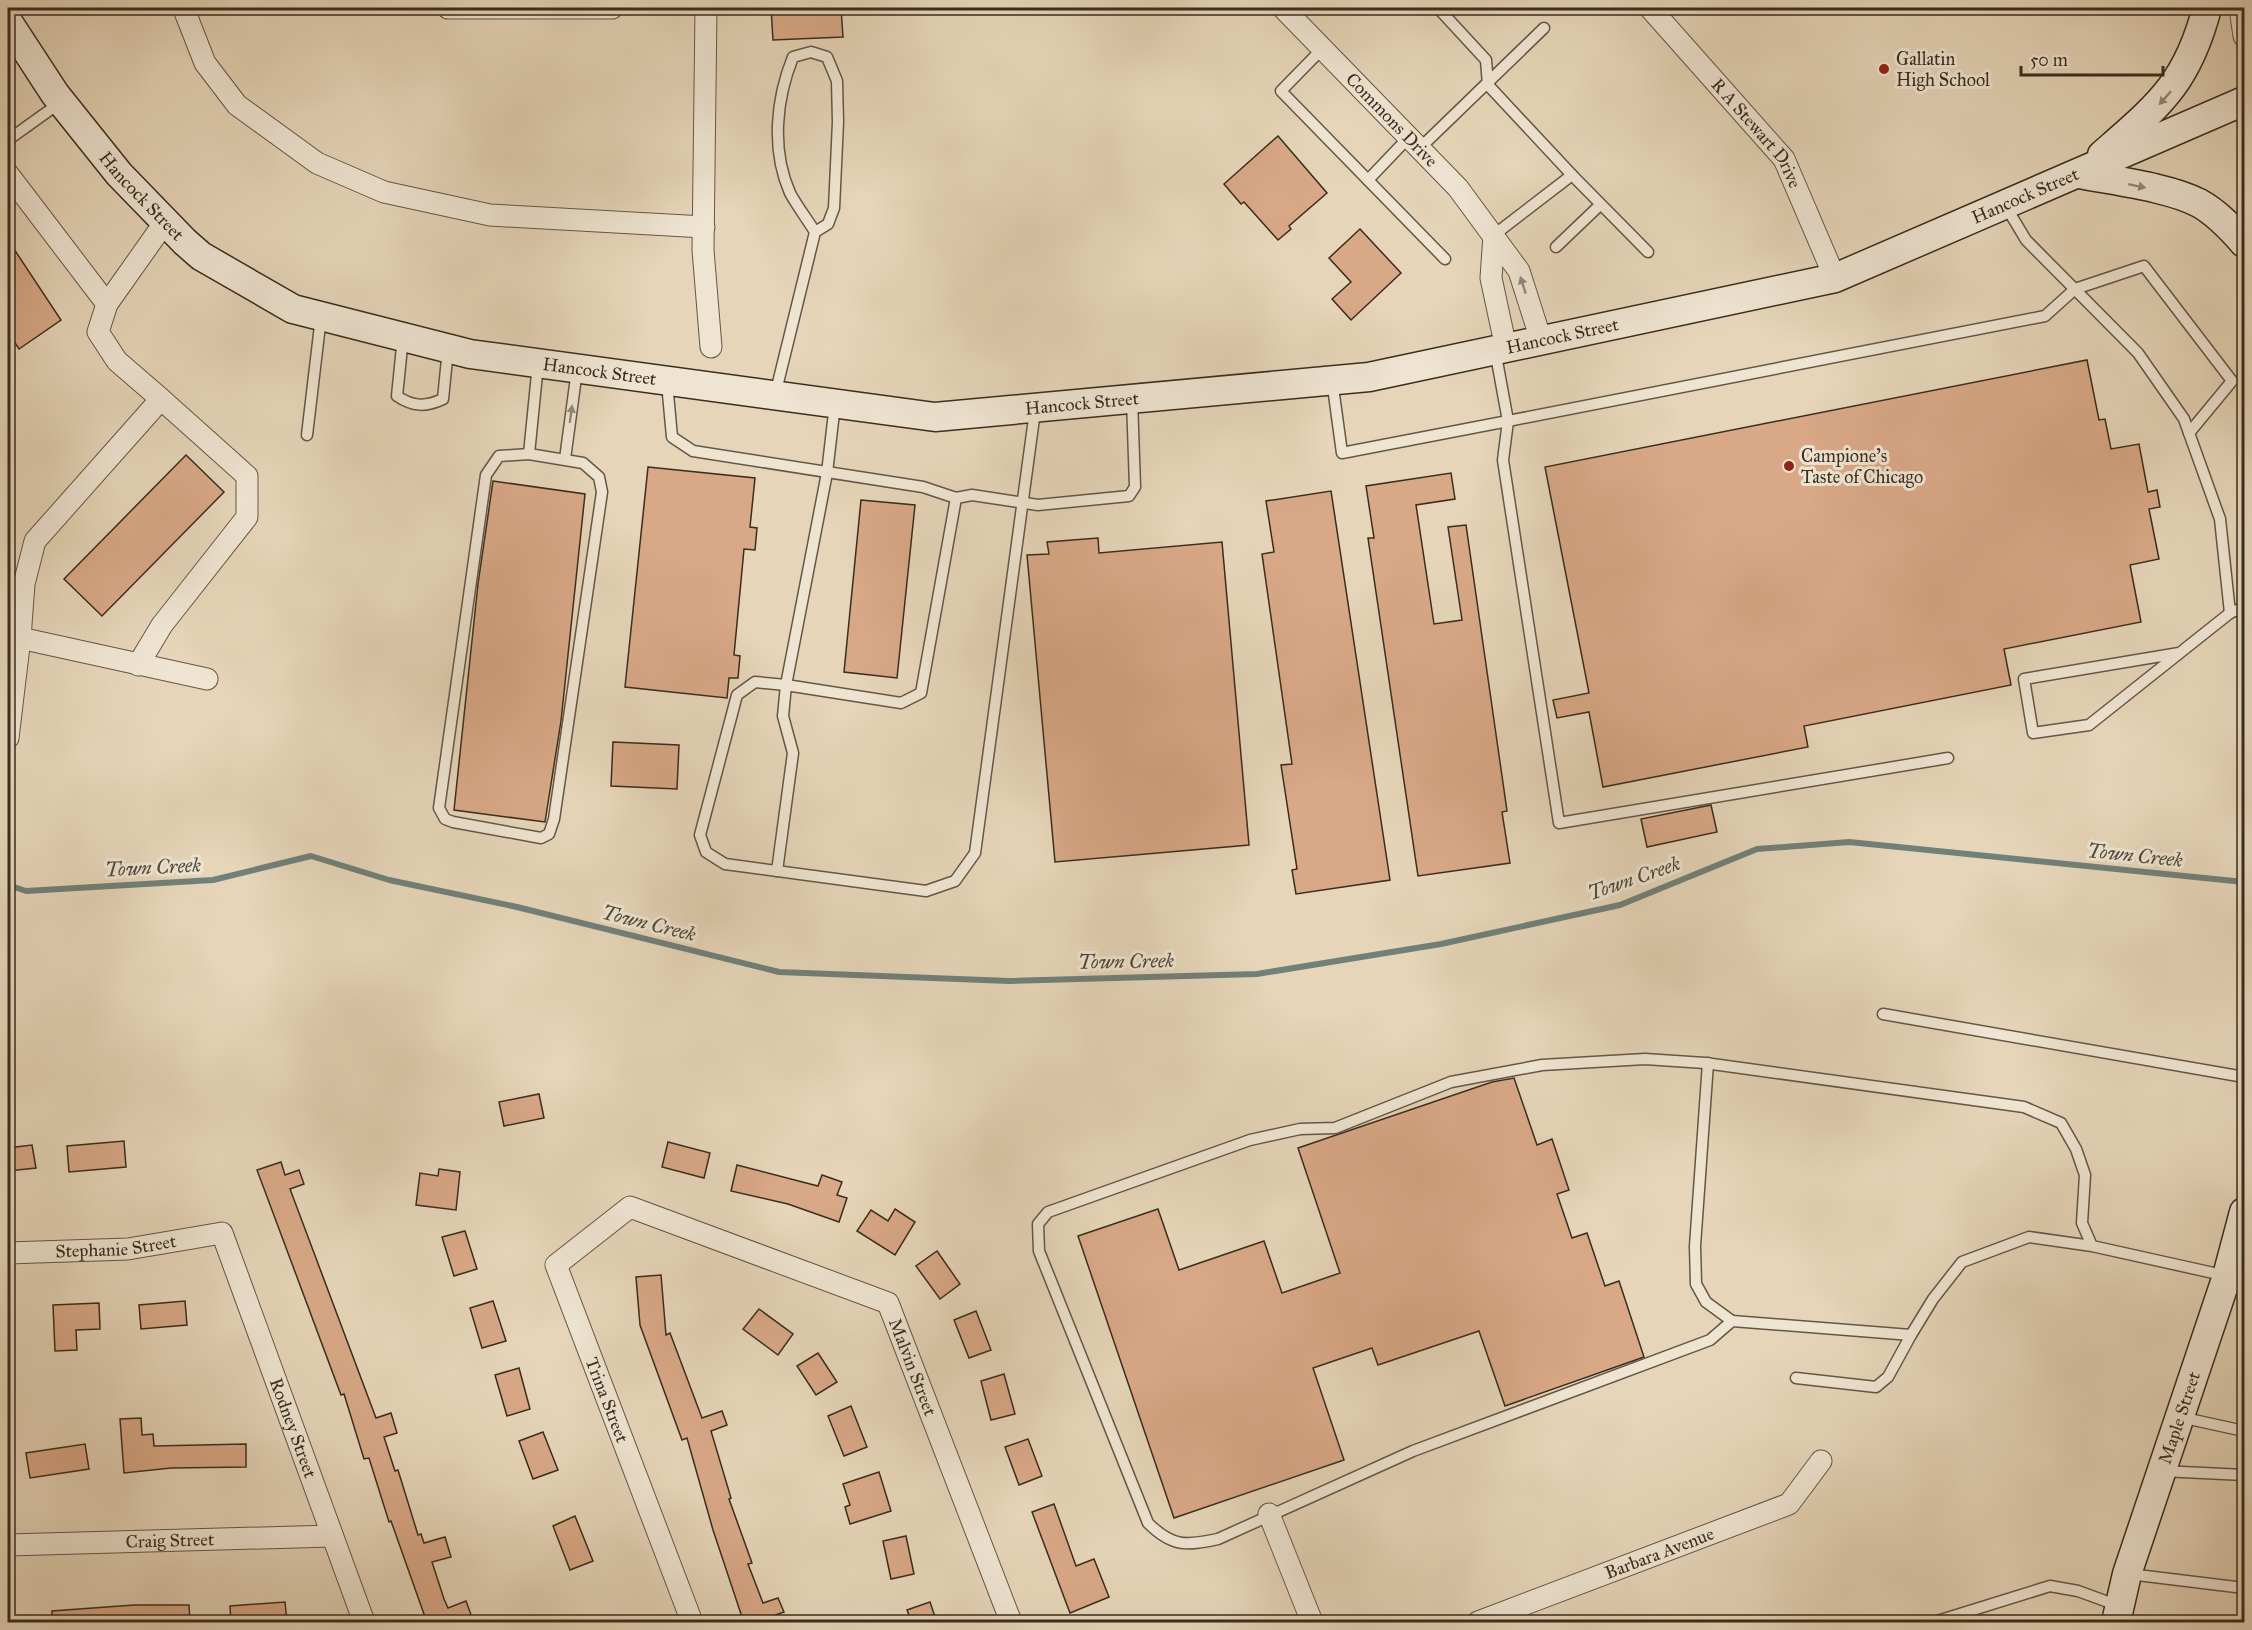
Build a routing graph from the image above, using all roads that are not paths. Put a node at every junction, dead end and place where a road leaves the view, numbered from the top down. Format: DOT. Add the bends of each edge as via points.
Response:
graph roads {
  1 [pos="189,8"];
  2 [pos="448,8"];
  3 [pos="612,8"];
  4 [pos="706,8"];
  5 [pos="1283,8"];
  6 [pos="1438,8"];
  7 [pos="1650,8"];
  8 [pos="2207,8"];
  9 [pos="2240,8"];
  10 [pos="8,22"];
  11 [pos="1544,28"];
  12 [pos="2244,36"];
  13 [pos="1323,48"];
  14 [pos="1488,85"];
  15 [pos="2244,100"];
  16 [pos="61,102"];
  17 [pos="8,140"];
  18 [pos="1414,142"];
  19 [pos="8,174"];
  20 [pos="2080,174"];
  21 [pos="1572,175"];
  22 [pos="1368,180"];
  23 [pos="2004,204"];
  24 [pos="1600,205"];
  25 [pos="165,222"];
  26 [pos="704,227"];
  27 [pos="815,232"];
  28 [pos="1494,235"];
  29 [pos="2244,243"];
  30 [pos="1556,247"];
  31 [pos="1648,252"];
  32 [pos="1445,259"];
  33 [pos="1835,278"];
  34 [pos="2075,289"];
  35 [pos="107,304"];
  36 [pos="321,316"];
  37 [pos="403,337"];
  38 [pos="1541,340"];
  39 [pos="711,347"];
  40 [pos="448,349"];
  41 [pos="1501,349"];
  42 [pos="538,363"];
  43 [pos="577,369"];
  44 [pos="666,380"];
  45 [pos="1332,380"];
  46 [pos="775,395"];
  47 [pos="1132,398"];
  48 [pos="161,399"];
  49 [pos="835,403"];
  50 [pos="1036,407"];
  51 [pos="1508,421"];
  52 [pos="2189,433"];
  53 [pos="308,435"];
  54 [pos="529,454"];
  55 [pos="565,459"];
  56 [pos="827,473"];
  57 [pos="956,498"];
  58 [pos="1022,502"];
  59 [pos="2244,607"];
  60 [pos="2230,613"];
  61 [pos="21,638"];
  62 [pos="2179,653"];
  63 [pos="138,665"];
  64 [pos="207,679"];
  65 [pos="786,685"];
  66 [pos="8,738"];
  67 [pos="1948,758"];
  68 [pos="777,871"];
  69 [pos="1882,1014"];
  70 [pos="1708,1063"];
  71 [pos="2244,1077"];
  72 [pos="630,1207"];
  73 [pos="2244,1212"];
  74 [pos="222,1233"];
  75 [pos="2092,1246"];
  76 [pos="8,1253"];
  77 [pos="2227,1276"];
  78 [pos="1732,1321"];
  79 [pos="1911,1335"];
  80 [pos="1797,1378"];
  81 [pos="2180,1417"];
  82 [pos="2244,1431"];
  83 [pos="1821,1461"];
  84 [pos="2161,1471"];
  85 [pos="2244,1475"];
  86 [pos="1269,1514"];
  87 [pos="332,1536"];
  88 [pos="8,1545"];
  89 [pos="2127,1574"];
  90 [pos="2244,1588"];
  91 [pos="2118,1614"];
  92 [pos="364,1623"];
  93 [pos="692,1623"];
  94 [pos="1011,1623"];
  95 [pos="1312,1623"];
  96 [pos="1478,1623"];
  97 [pos="1934,1623"];
  1 -- 26 [label="street" via="185,12 205,63 237,105 317,163 384,192 490,215"];
  2 -- 3 [label="street"];
  4 -- 26 [label="street"];
  5 -- 13 [label="street, Commons Drive"];
  6 -- 14 [label="lane" via="1486,60"];
  7 -- 33 [label="street, R A Stewart Drive" via="1784,159"];
  8 -- 20 [label="street, one-way" via="2196,43 2174,87 2158,106"];
  9 -- 12 [label="street"];
  10 -- 16 [label="street, Hancock Street"];
  11 -- 14 [label="lane"];
  13 -- 18 [label="street, Commons Drive"];
  13 -- 22 [label="lane" via="1281,91"];
  14 -- 18 [label="lane"];
  14 -- 21 [label="lane"];
  15 -- 20 [label="street, Hancock Street"];
  16 -- 17 [label="lane"];
  16 -- 25 [label="street, Hancock Street" via="119,174"];
  18 -- 22 [label="lane"];
  18 -- 28 [label="street, Commons Drive" via="1458,188"];
  19 -- 35 [label="street"];
  20 -- 23 [label="street, Hancock Street"];
  20 -- 29 [label="street, one-way" via="2198,202 2225,221"];
  21 -- 24 [label="lane"];
  21 -- 28 [label="lane"];
  22 -- 32 [label="lane"];
  23 -- 33 [label="street, Hancock Street"];
  23 -- 34 [label="lane" via="2026,240"];
  24 -- 30 [label="lane"];
  24 -- 31 [label="lane"];
  25 -- 35 [label="street"];
  25 -- 36 [label="street, Hancock Street" via="201,256 293,309"];
  26 -- 39 [label="street"];
  27 -- 27 [label="lane" via="790,193 777,150 782,85 793,57 811,52 827,57 837,81 838,122 834,208 828,224"];
  27 -- 46 [label="lane"];
  38 -- 28 [label="street, Commons Drive, one-way" via="1519,271"];
  28 -- 41 [label="street" via="1491,278"];
  33 -- 38 [label="street, Hancock Street"];
  34 -- 51 [label="lane" via="2045,316"];
  34 -- 52 [label="lane" via="2138,353 2184,419"];
  34 -- 52 [label="lane" via="2144,266 2232,381"];
  35 -- 48 [label="street" via="98,332 117,360"];
  36 -- 37 [label="street, Hancock Street"];
  36 -- 53 [label="lane"];
  37 -- 40 [label="street, Hancock Street"];
  37 -- 40 [label="lane" via="397,396 408,404 432,404 443,399"];
  38 -- 41 [label="street, Hancock Street"];
  40 -- 42 [label="street, Hancock Street"];
  41 -- 45 [label="street, Hancock Street"];
  41 -- 51 [label="lane"];
  42 -- 43 [label="street, Hancock Street"];
  42 -- 54 [label="lane"];
  43 -- 44 [label="street, Hancock Street"];
  55 -- 43 [label="lane, one-way"];
  44 -- 46 [label="street, Hancock Street"];
  44 -- 56 [label="lane" via="672,437 693,451"];
  45 -- 47 [label="street, Hancock Street"];
  45 -- 51 [label="lane" via="1342,453"];
  46 -- 49 [label="street, Hancock Street"];
  47 -- 50 [label="street, Hancock Street"];
  47 -- 58 [label="lane" via="1135,487 1129,496 1038,506"];
  48 -- 61 [label="street" via="35,541 24,584"];
  48 -- 63 [label="street" via="247,476 246,517 162,625"];
  49 -- 50 [label="street, Hancock Street" via="935,417"];
  49 -- 56 [label="lane"];
  50 -- 58 [label="lane"];
  51 -- 67 [label="lane" via="1503,460 1559,824"];
  52 -- 60 [label="lane" via="2220,519"];
  54 -- 55 [label="lane"];
  54 -- 55 [label="lane" via="499,456 486,475 439,808 445,819 453,822 541,838 549,834 554,819 602,492 599,477 592,469"];
  56 -- 57 [label="lane" via="923,487"];
  56 -- 65 [label="lane"];
  57 -- 58 [label="lane" via="972,495"];
  57 -- 65 [label="lane" via="921,693 901,703"];
  58 -- 68 [label="lane" via="975,853 955,882 926,891"];
  59 -- 60 [label="lane"];
  60 -- 62 [label="lane"];
  61 -- 63 [label="street"];
  61 -- 66 [label="street"];
  62 -- 62 [label="lane" via="2090,725 2033,733 2024,680"];
  63 -- 64 [label="street"];
  65 -- 68 [label="lane" via="783,716 793,753"];
  65 -- 68 [label="lane" via="755,682 737,695 700,835 706,852 725,864"];
  69 -- 71 [label="lane"];
  70 -- 75 [label="lane" via="2024,1107 2061,1123 2085,1175 2082,1223"];
  70 -- 78 [label="lane" via="1695,1246 1696,1284 1706,1302"];
  70 -- 86 [label="lane" via="1645,1059 1564,1063 1451,1082 1335,1128 1300,1129 1250,1140 1048,1212 1038,1224 1039,1251 1148,1523 1163,1538 1189,1545 1218,1539"];
  72 -- 93 [label="street, Trina Street" via="556,1265"];
  72 -- 94 [label="street, Malvin Street" via="888,1303"];
  73 -- 77 [label="street, Maple Street"];
  74 -- 76 [label="street, Stephanie Street" via="128,1248"];
  74 -- 87 [label="street, Rodney Street"];
  75 -- 77 [label="lane"];
  75 -- 79 [label="lane" via="2029,1237 1962,1262"];
  77 -- 81 [label="street, Maple Street"];
  78 -- 79 [label="lane"];
  78 -- 86 [label="lane" via="1710,1340 1413,1451"];
  79 -- 80 [label="lane" via="1888,1377 1876,1387"];
  81 -- 82 [label="lane"];
  81 -- 84 [label="street, Maple Street"];
  83 -- 96 [label="street, Barbara Avenue" via="1789,1504"];
  84 -- 85 [label="lane"];
  84 -- 89 [label="street, Maple Street"];
  86 -- 95 [label="street"];
  87 -- 88 [label="street, Craig Street"];
  87 -- 92 [label="street, Rodney Street"];
  89 -- 90 [label="lane"];
  89 -- 91 [label="street, Maple Street"];
  91 -- 97 [label="lane" via="2078,1591 2050,1586"];
}
